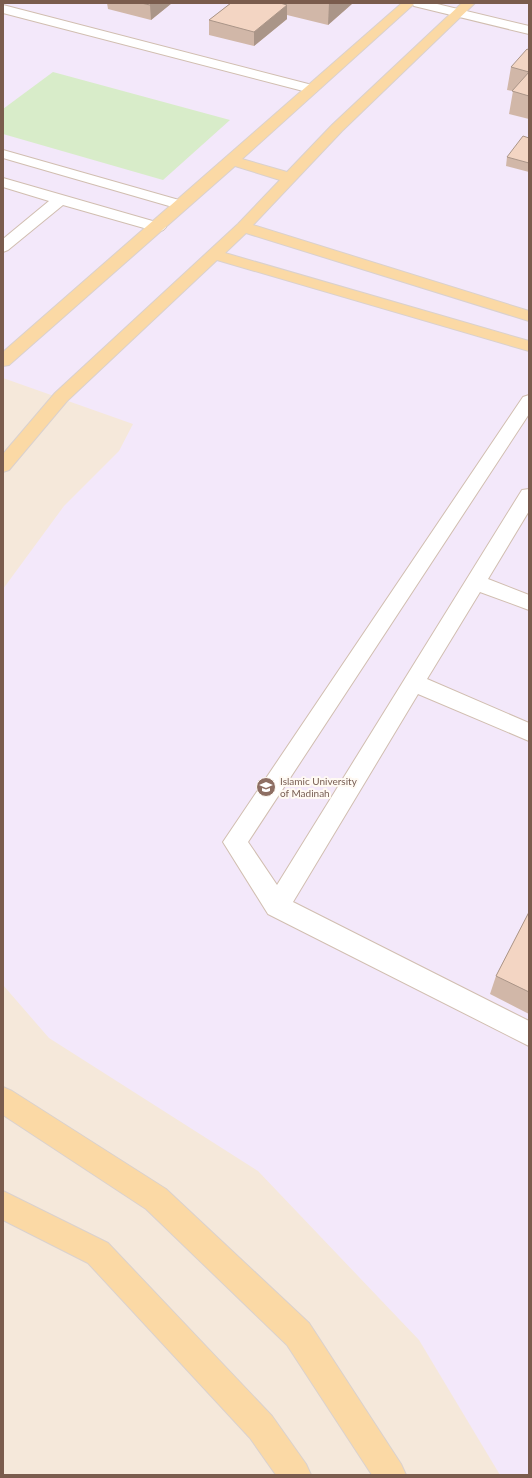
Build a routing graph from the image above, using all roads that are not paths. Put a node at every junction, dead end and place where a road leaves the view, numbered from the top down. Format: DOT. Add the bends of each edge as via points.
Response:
graph roads {
  1 [pos="409,3"];
  2 [pos="418,3"];
  3 [pos="464,8"];
  4 [pos="3,9"];
  5 [pos="529,30"];
  6 [pos="311,89"];
  7 [pos="3,154"];
  8 [pos="231,160"];
  9 [pos="290,178"];
  10 [pos="3,182"];
  11 [pos="60,200"];
  12 [pos="181,205"];
  13 [pos="158,226"];
  14 [pos="243,227"];
  15 [pos="3,247"];
  16 [pos="213,254"];
  17 [pos="529,316"];
  18 [pos="529,346"];
  19 [pos="3,361"];
  20 [pos="529,401"];
  21 [pos="3,466"];
  22 [pos="529,495"];
  23 [pos="476,582"];
  24 [pos="529,603"];
  25 [pos="414,683"];
  26 [pos="529,732"];
  27 [pos="277,906"];
  28 [pos="529,1034"];
  29 [pos="3,1100"];
  30 [pos="3,1205"];
  31 [pos="295,1475"];
  32 [pos="390,1475"];
  1 -- 6 [label="main road"];
  2 -- 3 [label="street"];
  3 -- 5 [label="street"];
  3 -- 9 [label="main road" via="337,128"];
  4 -- 6 [label="street"];
  6 -- 8 [label="main road" via="286,115"];
  7 -- 12 [label="street"];
  8 -- 9 [label="main road"];
  8 -- 12 [label="main road"];
  9 -- 14 [label="main road"];
  10 -- 11 [label="street"];
  11 -- 13 [label="street"];
  11 -- 15 [label="street"];
  12 -- 13 [label="main road"];
  13 -- 19 [label="main road"];
  14 -- 16 [label="main road"];
  14 -- 17 [label="main road"];
  16 -- 18 [label="main road"];
  16 -- 21 [label="main road" via="61,397"];
  20 -- 27 [label="street" via="235,842"];
  22 -- 23 [label="street"];
  23 -- 24 [label="street"];
  23 -- 25 [label="street"];
  25 -- 26 [label="street"];
  25 -- 27 [label="street"];
  27 -- 28 [label="street"];
  29 -- 32 [label="main road" via="156,1200 298,1334"];
  30 -- 31 [label="main road" via="98,1253 261,1427"];
}
